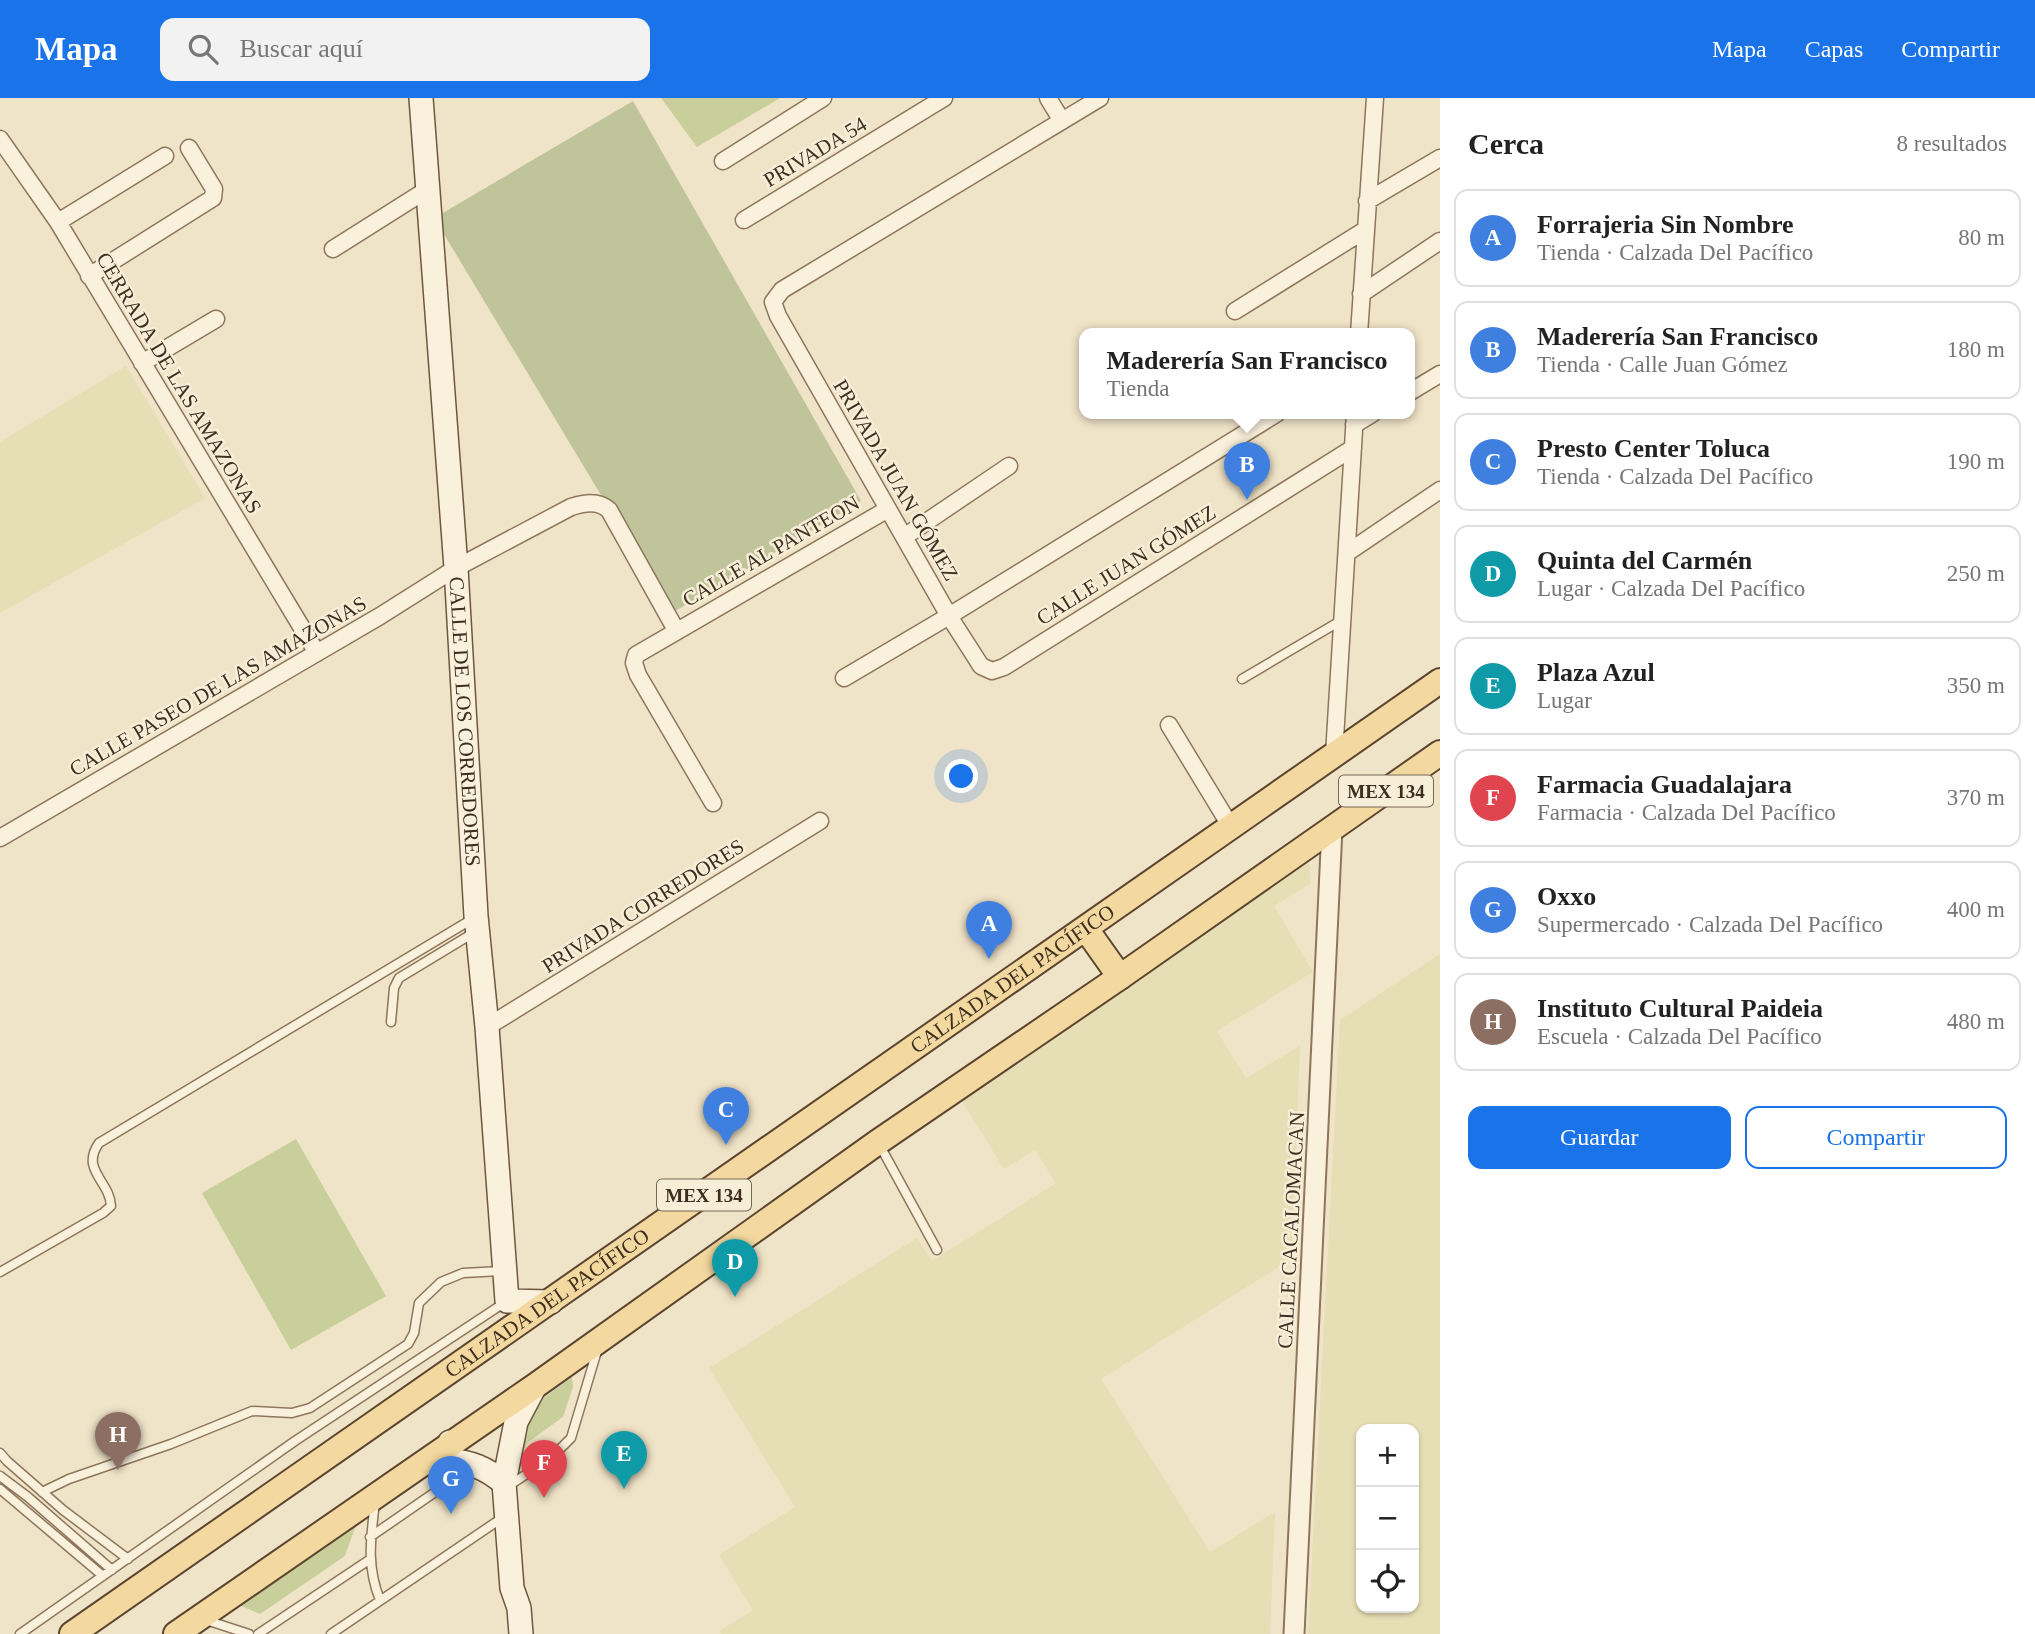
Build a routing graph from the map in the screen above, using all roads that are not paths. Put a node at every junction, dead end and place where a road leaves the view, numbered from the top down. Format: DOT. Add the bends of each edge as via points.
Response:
graph roads {
  1 [pos="421,98"];
  2 [pos="823,98"];
  3 [pos="944,98"];
  4 [pos="1048,98"];
  5 [pos="1100,98"];
  6 [pos="1375,98"];
  7 [pos="1062,121"];
  8 [pos="0,139"];
  9 [pos="189,148"];
  10 [pos="165,156"];
  11 [pos="1440,158"];
  12 [pos="723,161"];
  13 [pos="428,189"];
  14 [pos="1367,201"];
  15 [pos="744,220"];
  16 [pos="58,222"];
  17 [pos="1365,230"];
  18 [pos="1440,241"];
  19 [pos="333,249"];
  20 [pos="89,276"];
  21 [pos="1361,294"];
  22 [pos="1235,311"];
  23 [pos="216,319"];
  24 [pos="1359,328"];
  25 [pos="142,363"];
  26 [pos="1440,374"];
  27 [pos="1415,389"];
  28 [pos="1268,419"];
  29 [pos="1354,420"];
  30 [pos="1353,448"];
  31 [pos="1009,466"];
  32 [pos="1440,490"];
  33 [pos="888,509"];
  34 [pos="904,537"];
  35 [pos="1347,553"];
  36 [pos="456,568"];
  37 [pos="949,616"];
  38 [pos="1342,620"];
  39 [pos="676,630"];
  40 [pos="317,653"];
  41 [pos="992,671"];
  42 [pos="844,678"];
  43 [pos="1242,679"];
  44 [pos="1440,681"];
  45 [pos="1168,725"];
  46 [pos="1440,753"];
  47 [pos="1334,755"];
  48 [pos="713,803"];
  49 [pos="820,821"];
  50 [pos="1231,827"];
  51 [pos="1332,828"];
  52 [pos="0,838"];
  53 [pos="477,924"];
  54 [pos="1086,929"];
  55 [pos="1120,977"];
  56 [pos="391,1022"];
  57 [pos="487,1027"];
  58 [pos="878,1142"];
  59 [pos="937,1250"];
  60 [pos="504,1271"];
  61 [pos="0,1272"];
  62 [pos="507,1301"];
  63 [pos="551,1302"];
  64 [pos="601,1338"];
  65 [pos="535,1386"];
  66 [pos="450,1442"];
  67 [pos="0,1453"];
  68 [pos="3,1462"];
  69 [pos="475,1464"];
  70 [pos="1,1477"];
  71 [pos="505,1486"];
  72 [pos="0,1489"];
  73 [pos="42,1492"];
  74 [pos="376,1496"];
  75 [pos="506,1516"];
  76 [pos="370,1537"];
  77 [pos="128,1559"];
  78 [pos="369,1560"];
  79 [pos="112,1570"];
  80 [pos="103,1576"];
  81 [pos="512,1588"];
  82 [pos="380,1600"];
  83 [pos="200,1618"];
  84 [pos="20,1634"];
  85 [pos="72,1634"];
  86 [pos="176,1634"];
  87 [pos="249,1634"];
  88 [pos="258,1634"];
  89 [pos="331,1634"];
  90 [pos="506,1634"];
  91 [pos="521,1634"];
  92 [pos="1294,1634"];
  1 -- 13 [label="main road, CALLE DE LOS CORREDORES"];
  2 -- 12 [label="street"];
  3 -- 15 [label="street, PRIVADA 54"];
  4 -- 7 [label="street"];
  5 -- 7 [label="street"];
  6 -- 14 [label="street"];
  7 -- 33 [label="street, PRIVADA JUAN GÓMEZ" via="782,290 773,302"];
  8 -- 16 [label="street, CERRADA DE LAS AMAZONAS"];
  9 -- 20 [label="street" via="214,189 214,198"];
  10 -- 16 [label="street"];
  11 -- 14 [label="street"];
  13 -- 19 [label="street"];
  13 -- 36 [label="main road, CALLE DE LOS CORREDORES"];
  14 -- 17 [label="street"];
  16 -- 20 [label="street, CERRADA DE LAS AMAZONAS"];
  17 -- 21 [label="street"];
  17 -- 22 [label="street"];
  18 -- 21 [label="street"];
  20 -- 25 [label="street, CERRADA DE LAS AMAZONAS"];
  21 -- 24 [label="street"];
  23 -- 25 [label="street"];
  25 -- 40 [label="street, CERRADA DE LAS AMAZONAS"];
  26 -- 27 [label="street"];
  28 -- 37 [label="street"];
  29 -- 30 [label="street"];
  30 -- 35 [label="street"];
  30 -- 41 [label="street, CALLE JUAN GÓMEZ"];
  31 -- 34 [label="street"];
  32 -- 35 [label="street"];
  33 -- 34 [label="street, PRIVADA JUAN GÓMEZ"];
  33 -- 39 [label="street, CALLE AL PANTEON"];
  34 -- 37 [label="street, PRIVADA JUAN GÓMEZ"];
  35 -- 38 [label="street"];
  36 -- 39 [label="street, CALLE AL PANTEON" via="571,507 600,504 609,510"];
  36 -- 40 [label="street, CALLE PASEO DE LAS AMAZONAS"];
  36 -- 53 [label="main road, CALLE DE LOS CORREDORES"];
  37 -- 41 [label="street, PRIVADA JUAN GÓMEZ" via="981,666"];
  37 -- 42 [label="street"];
  38 -- 43 [label="lane"];
  38 -- 47 [label="street"];
  39 -- 48 [label="street, CALLE AL PANTEON" via="638,652 634,663"];
  40 -- 52 [label="street, CALLE PASEO DE LAS AMAZONAS"];
  44 -- 47 [label="main road, MEX 134"];
  45 -- 50 [label="street"];
  46 -- 51 [label="main road, MEX 134"];
  47 -- 50 [label="main road, CALZADA DEL PACÍFICO / MEX 134"];
  49 -- 57 [label="street, PRIVADA CORREDORES"];
  50 -- 54 [label="main road, CALZADA DEL PACÍFICO / MEX 134"];
  51 -- 55 [label="main road, MEX 134"];
  51 -- 92 [label="street, CALLE CACALOMACAN"];
  53 -- 56 [label="lane" via="399,978"];
  53 -- 57 [label="main road, CALLE DE LOS CORREDORES"];
  53 -- 61 [label="lane" via="99,1143 91,1158 112,1202 108,1210"];
  54 -- 55 [label="main road"];
  54 -- 63 [label="main road, CALZADA DEL PACÍFICO / MEX 134"];
  55 -- 58 [label="main road, MEX 134"];
  57 -- 60 [label="main road, CALLE DE LOS CORREDORES"];
  58 -- 59 [label="lane"];
  58 -- 64 [label="main road, MEX 134"];
  60 -- 62 [label="main road, CALLE DE LOS CORREDORES"];
  60 -- 73 [label="lane" via="463,1273 441,1282 419,1303 408,1344 310,1408 292,1413 252,1411"];
  62 -- 63 [label="main road"];
  62 -- 77 [label="lane" via="295,1441"];
  63 -- 85 [label="main road, CALZADA DEL PACÍFICO / MEX 134"];
  64 -- 65 [label="main road, MEX 134"];
  64 -- 71 [label="lane" via="571,1438 551,1458"];
  65 -- 66 [label="main road, MEX 134"];
  65 -- 71 [label="main road" via="516,1422"];
  66 -- 69 [label="main road" via="448,1460"];
  66 -- 74 [label="main road, MEX 134"];
  67 -- 68 [label="lane"];
  68 -- 73 [label="lane"];
  69 -- 71 [label="main road"];
  69 -- 76 [label="lane"];
  70 -- 79 [label="lane"];
  71 -- 75 [label="main road"];
  72 -- 80 [label="lane"];
  73 -- 77 [label="lane"];
  74 -- 76 [label="lane"];
  74 -- 83 [label="main road, MEX 134"];
  75 -- 81 [label="main road"];
  75 -- 82 [label="lane"];
  76 -- 78 [label="lane"];
  77 -- 79 [label="lane"];
  78 -- 82 [label="lane"];
  78 -- 88 [label="lane"];
  79 -- 80 [label="lane"];
  80 -- 84 [label="lane"];
  81 -- 90 [label="main road"];
  81 -- 91 [label="main road"];
  82 -- 89 [label="lane"];
  83 -- 86 [label="main road, MEX 134"];
  83 -- 87 [label="lane"];
}
